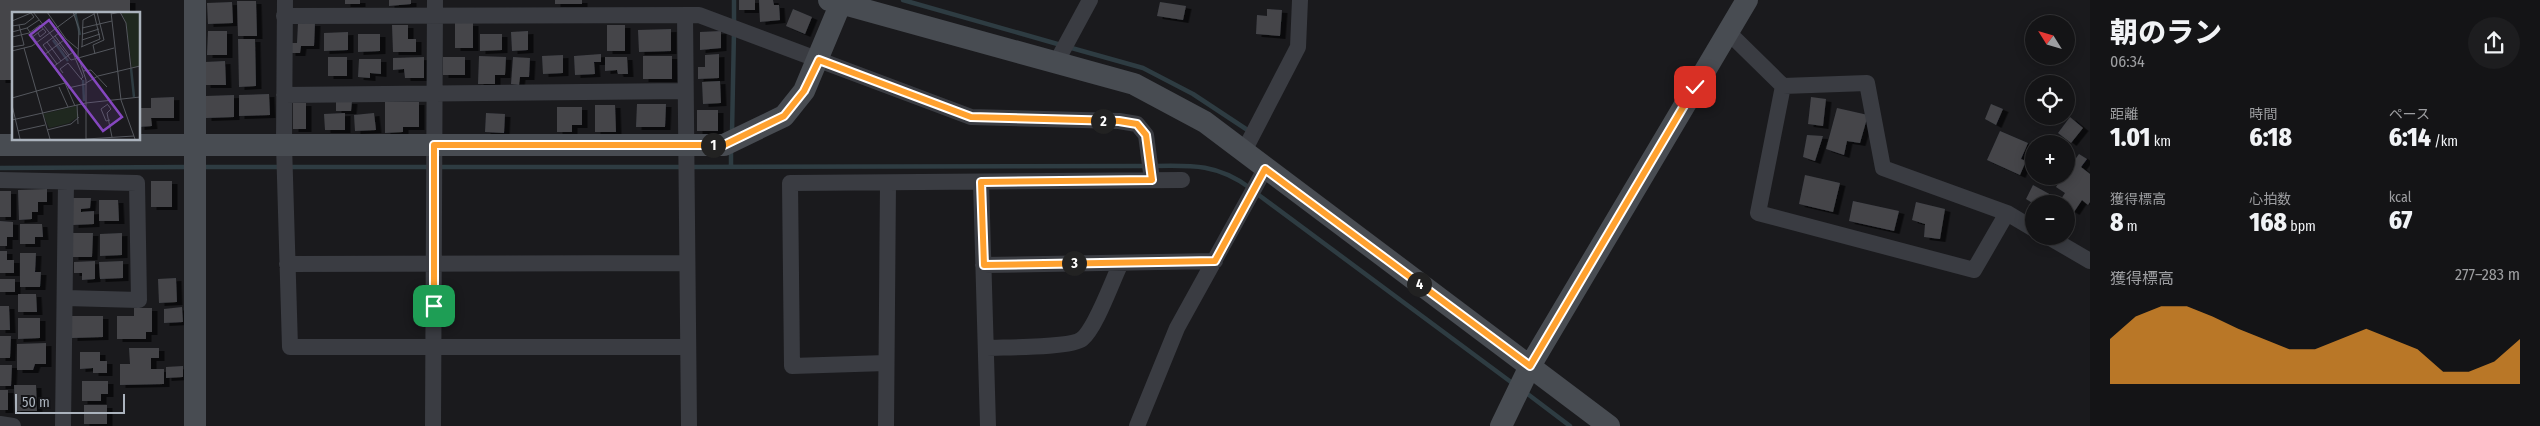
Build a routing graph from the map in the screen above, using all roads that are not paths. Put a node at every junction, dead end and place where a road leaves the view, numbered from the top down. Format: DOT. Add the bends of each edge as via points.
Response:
graph roads {
  1 [pos="195,0"];
  2 [pos="1090,0"];
  3 [pos="1300,0"];
  4 [pos="1747,0"];
  5 [pos="837,2"];
  6 [pos="285,8"];
  7 [pos="435,8"];
  8 [pos="685,15"];
  9 [pos="1728,32"];
  10 [pos="819,60"];
  11 [pos="1057,61"];
  12 [pos="1783,86"];
  13 [pos="686,91"];
  14 [pos="435,92"];
  15 [pos="284,95"];
  16 [pos="284,144"];
  17 [pos="0,145"];
  18 [pos="434,145"];
  19 [pos="194,146"];
  20 [pos="686,146"];
  21 [pos="1244,151"];
  22 [pos="1265,169"];
  23 [pos="0,180"];
  24 [pos="1152,180"];
  25 [pos="1182,180"];
  26 [pos="66,182"];
  27 [pos="888,182"];
  28 [pos="981,182"];
  29 [pos="2008,214"];
  30 [pos="2025,224"];
  31 [pos="2062,245"];
  32 [pos="1215,261"];
  33 [pos="2090,261"];
  34 [pos="435,263"];
  35 [pos="687,263"];
  36 [pos="1121,263"];
  37 [pos="287,264"];
  38 [pos="984,265"];
  39 [pos="66,298"];
  40 [pos="688,347"];
  41 [pos="434,348"];
  42 [pos="986,348"];
  43 [pos="886,363"];
  44 [pos="1530,366"];
  45 [pos="0,424"];
  46 [pos="13,426"];
  47 [pos="64,426"];
  48 [pos="195,426"];
  49 [pos="433,426"];
  50 [pos="689,426"];
  51 [pos="886,426"];
  52 [pos="988,426"];
  53 [pos="1136,426"];
  54 [pos="1501,426"];
  55 [pos="1609,426"];
  1 -- 19 [label="street"];
  2 -- 11 [label="street"];
  3 -- 21 [label="street" via="1298,47"];
  4 -- 9 [label="street"];
  5 -- 10 [label="street"];
  5 -- 11 [label="street"];
  6 -- 7 [label="street"];
  6 -- 15 [label="street"];
  7 -- 8 [label="street"];
  7 -- 14 [label="street"];
  8 -- 10 [label="street" via="700,15"];
  8 -- 13 [label="street"];
  9 -- 12 [label="street"];
  9 -- 44 [label="street"];
  10 -- 20 [label="street" via="804,91 784,116 724,145"];
  10 -- 24 [label="street" via="971,117 1137,124 1146,135"];
  11 -- 21 [label="street" via="1134,84 1205,122"];
  12 -- 29 [label="street" via="1867,83 1883,168"];
  12 -- 29 [label="street" via="1758,213 1974,270"];
  13 -- 14 [label="street"];
  13 -- 20 [label="street"];
  14 -- 15 [label="street"];
  14 -- 18 [label="street"];
  15 -- 16 [label="street"];
  16 -- 18 [label="street"];
  16 -- 19 [label="street"];
  16 -- 37 [label="street"];
  17 -- 19 [label="street"];
  18 -- 20 [label="street"];
  18 -- 34 [label="street"];
  19 -- 48 [label="street"];
  20 -- 35 [label="street"];
  21 -- 22 [label="street"];
  22 -- 32 [label="street"];
  22 -- 44 [label="street"];
  23 -- 26 [label="street"];
  24 -- 25 [label="street"];
  24 -- 28 [label="street"];
  26 -- 39 [label="street"];
  26 -- 39 [label="street" via="137,183 139,300"];
  27 -- 28 [label="street"];
  27 -- 43 [label="street"];
  27 -- 43 [label="street" via="790,183 792,366"];
  28 -- 38 [label="street"];
  29 -- 30 [label="street"];
  31 -- 33 [label="street"];
  32 -- 36 [label="street"];
  32 -- 53 [label="street" via="1177,328"];
  34 -- 35 [label="street"];
  34 -- 37 [label="street"];
  34 -- 41 [label="street"];
  35 -- 40 [label="street"];
  36 -- 38 [label="street"];
  36 -- 42 [label="street" via="1089,331 1081,340 1066,344"];
  37 -- 41 [label="street" via="290,347"];
  38 -- 42 [label="street"];
  39 -- 47 [label="street"];
  40 -- 41 [label="street"];
  40 -- 50 [label="street"];
  41 -- 49 [label="street"];
  42 -- 52 [label="street"];
  43 -- 51 [label="street"];
  44 -- 54 [label="street"];
  44 -- 55 [label="street"];
  45 -- 46 [label="street"];
}
